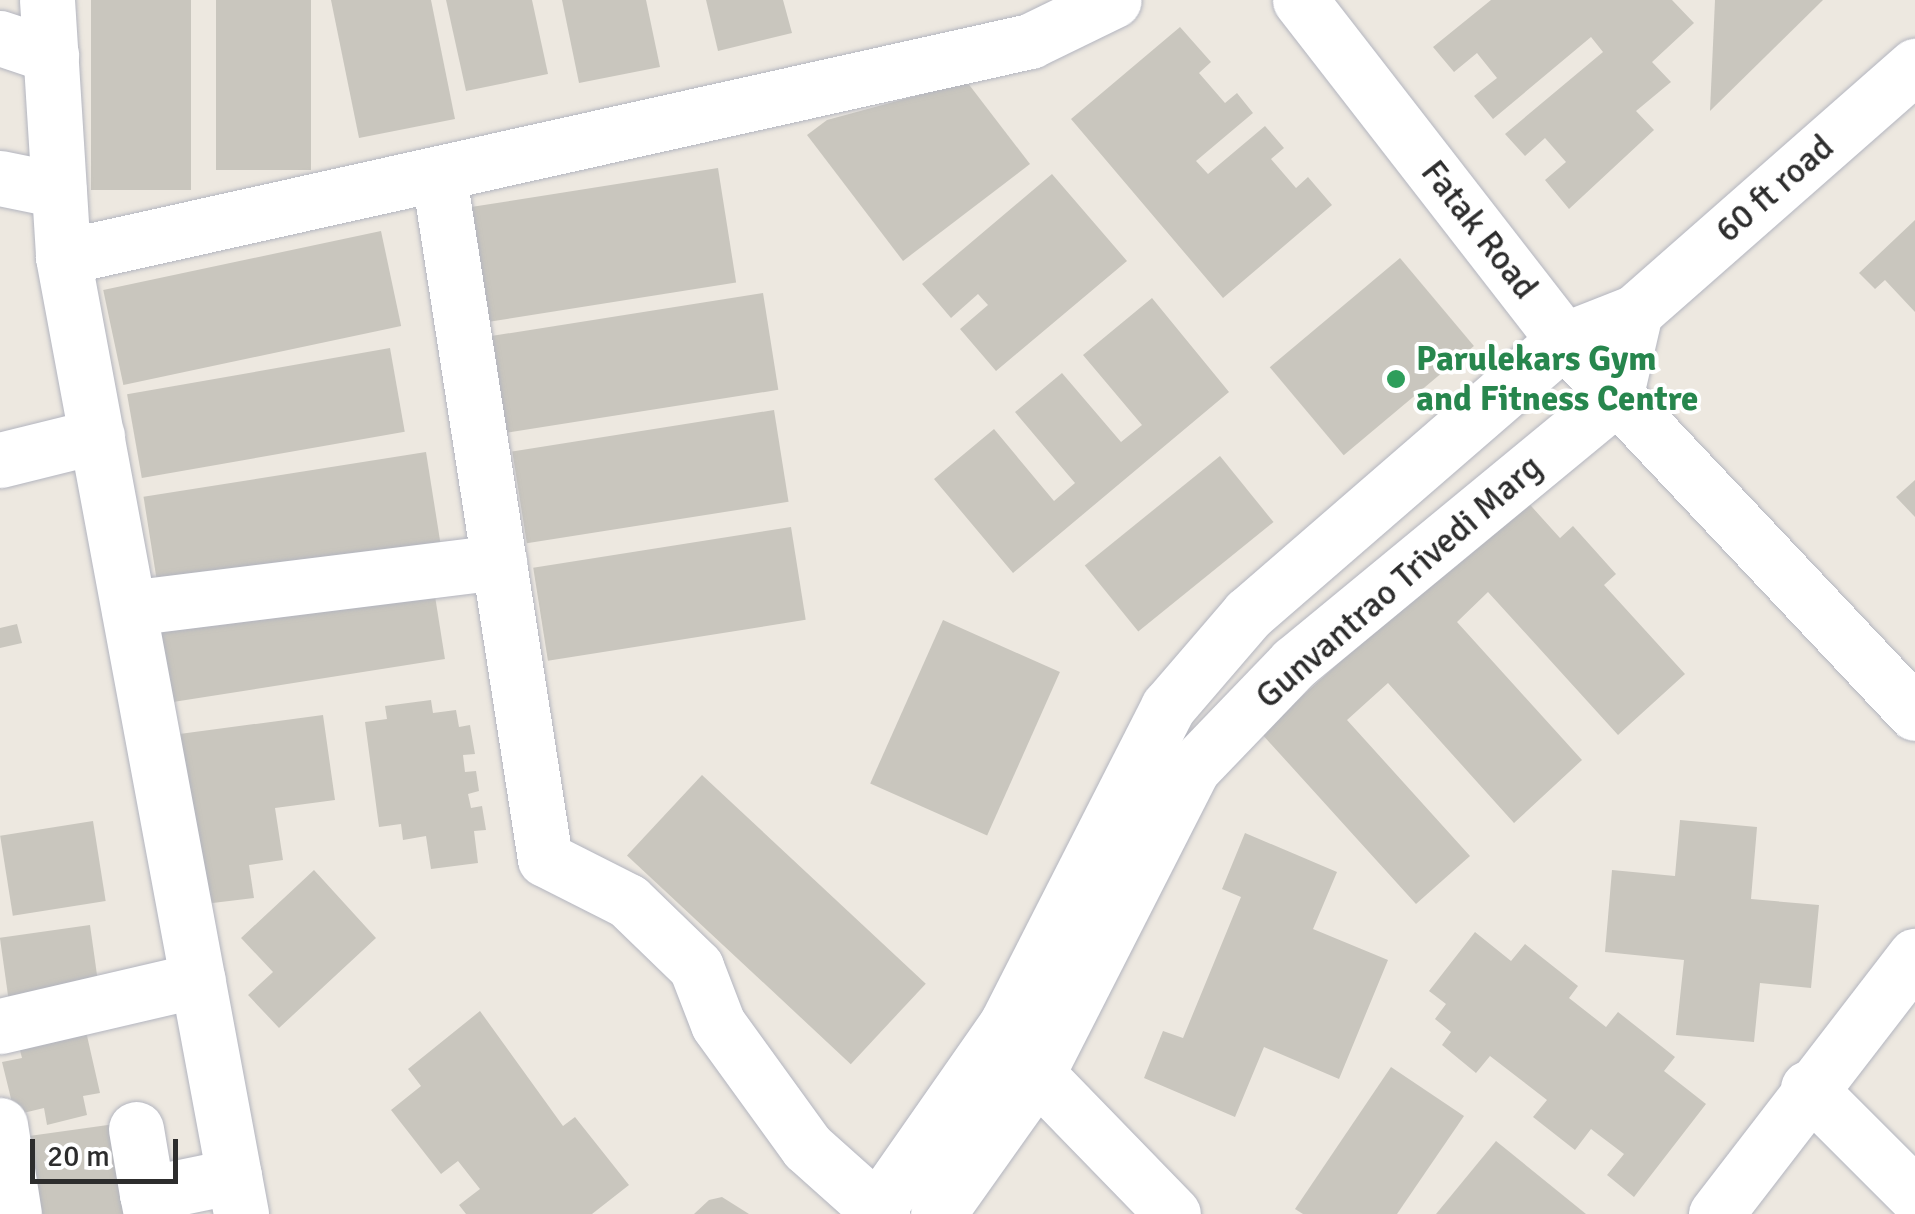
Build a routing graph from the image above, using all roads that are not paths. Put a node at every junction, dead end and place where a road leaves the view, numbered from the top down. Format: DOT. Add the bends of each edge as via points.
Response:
graph roads {
  1 [pos="47,0"];
  2 [pos="1114,0"];
  3 [pos="1300,0"];
  4 [pos="0,38"];
  5 [pos="51,55"];
  6 [pos="1915,66"];
  7 [pos="0,145"];
  8 [pos="56,173"];
  9 [pos="439,177"];
  10 [pos="0,178"];
  11 [pos="63,257"];
  12 [pos="1636,312"];
  13 [pos="1564,340"];
  14 [pos="1615,398"];
  15 [pos="96,436"];
  16 [pos="0,460"];
  17 [pos="500,562"];
  18 [pos="128,608"];
  19 [pos="1915,713"];
  20 [pos="1171,756"];
  21 [pos="1915,956"];
  22 [pos="198,980"];
  23 [pos="1056,981"];
  24 [pos="0,1026"];
  25 [pos="1037,1074"];
  26 [pos="1808,1088"];
  27 [pos="0,1125"];
  28 [pos="136,1129"];
  29 [pos="238,1195"];
  30 [pos="1915,1195"];
  31 [pos="150,1204"];
  32 [pos="878,1213"];
  33 [pos="14,1214"];
  34 [pos="938,1214"];
  35 [pos="1174,1214"];
  36 [pos="1716,1214"];
  1 -- 5 [label="street"];
  2 -- 9 [label="street" via="1030,42"];
  3 -- 13 [label="street, Fatak Road"];
  4 -- 5 [label="street"];
  5 -- 8 [label="street"];
  6 -- 12 [label="street, 60 ft road"];
  7 -- 8 [label="street"];
  8 -- 10 [label="street"];
  8 -- 11 [label="street"];
  9 -- 11 [label="street"];
  9 -- 17 [label="street"];
  11 -- 15 [label="street"];
  12 -- 13 [label="street"];
  12 -- 14 [label="street"];
  13 -- 14 [label="street, Fatak Road"];
  13 -- 20 [label="street" via="1248,614 1168,707"];
  14 -- 19 [label="street, Fatak Road"];
  14 -- 20 [label="street, Gunvantrao Trivedi Marg"];
  15 -- 16 [label="street"];
  15 -- 18 [label="street"];
  17 -- 18 [label="street"];
  17 -- 32 [label="street" via="545,858 628,901 696,967 718,1024 807,1147"];
  18 -- 22 [label="street"];
  20 -- 23 [label="street, Gunvantrao Trivedi Marg"];
  21 -- 26 [label="street"];
  22 -- 24 [label="street"];
  22 -- 29 [label="street"];
  23 -- 25 [label="street, Gunvantrao Trivedi Marg"];
  23 -- 32 [label="street" via="1007,1022"];
  25 -- 34 [label="street, Gunvantrao Trivedi Marg"];
  25 -- 35 [label="street"];
  26 -- 30 [label="street"];
  26 -- 36 [label="street"];
  27 -- 33 [label="street"];
  28 -- 31 [label="street"];
  29 -- 31 [label="street"];
}
